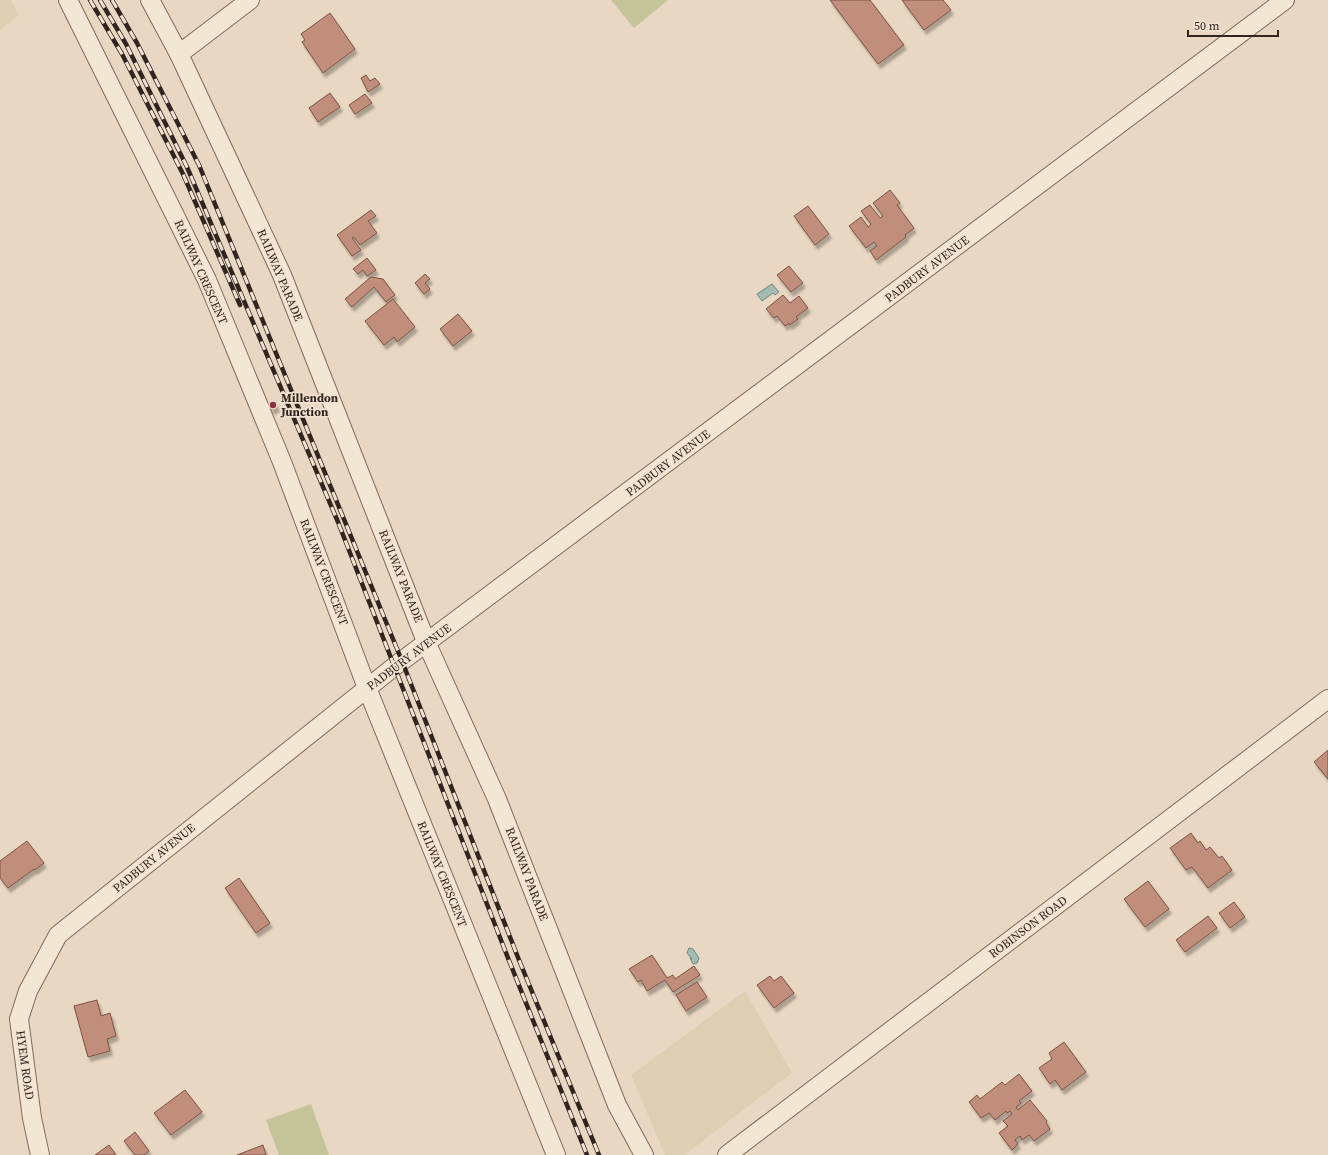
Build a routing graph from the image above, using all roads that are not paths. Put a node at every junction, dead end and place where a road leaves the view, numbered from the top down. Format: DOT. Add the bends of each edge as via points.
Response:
graph roads {
  1 [pos="68,0"];
  2 [pos="150,0"];
  3 [pos="250,0"];
  4 [pos="1285,0"];
  5 [pos="179,54"];
  6 [pos="427,644"];
  7 [pos="367,688"];
  8 [pos="1328,699"];
  9 [pos="58,935"];
  10 [pos="40,1155"];
  11 [pos="556,1155"];
  12 [pos="644,1155"];
  13 [pos="727,1155"];
  1 -- 7 [label="street, RAILWAY CRESCENT" via="207,280 282,462"];
  2 -- 5 [label="street, RAILWAY PARADE"];
  3 -- 5 [label="street"];
  4 -- 6 [label="street, PADBURY AVENUE"];
  5 -- 6 [label="street, RAILWAY PARADE" via="282,275"];
  6 -- 7 [label="street, PADBURY AVENUE"];
  6 -- 12 [label="street, RAILWAY PARADE" via="497,799 617,1105"];
  7 -- 9 [label="street, PADBURY AVENUE"];
  7 -- 11 [label="street, RAILWAY CRESCENT"];
  8 -- 13 [label="street, ROBINSON ROAD"];
  9 -- 10 [label="street, HYEM ROAD" via="28,990 18,1020"];
}
